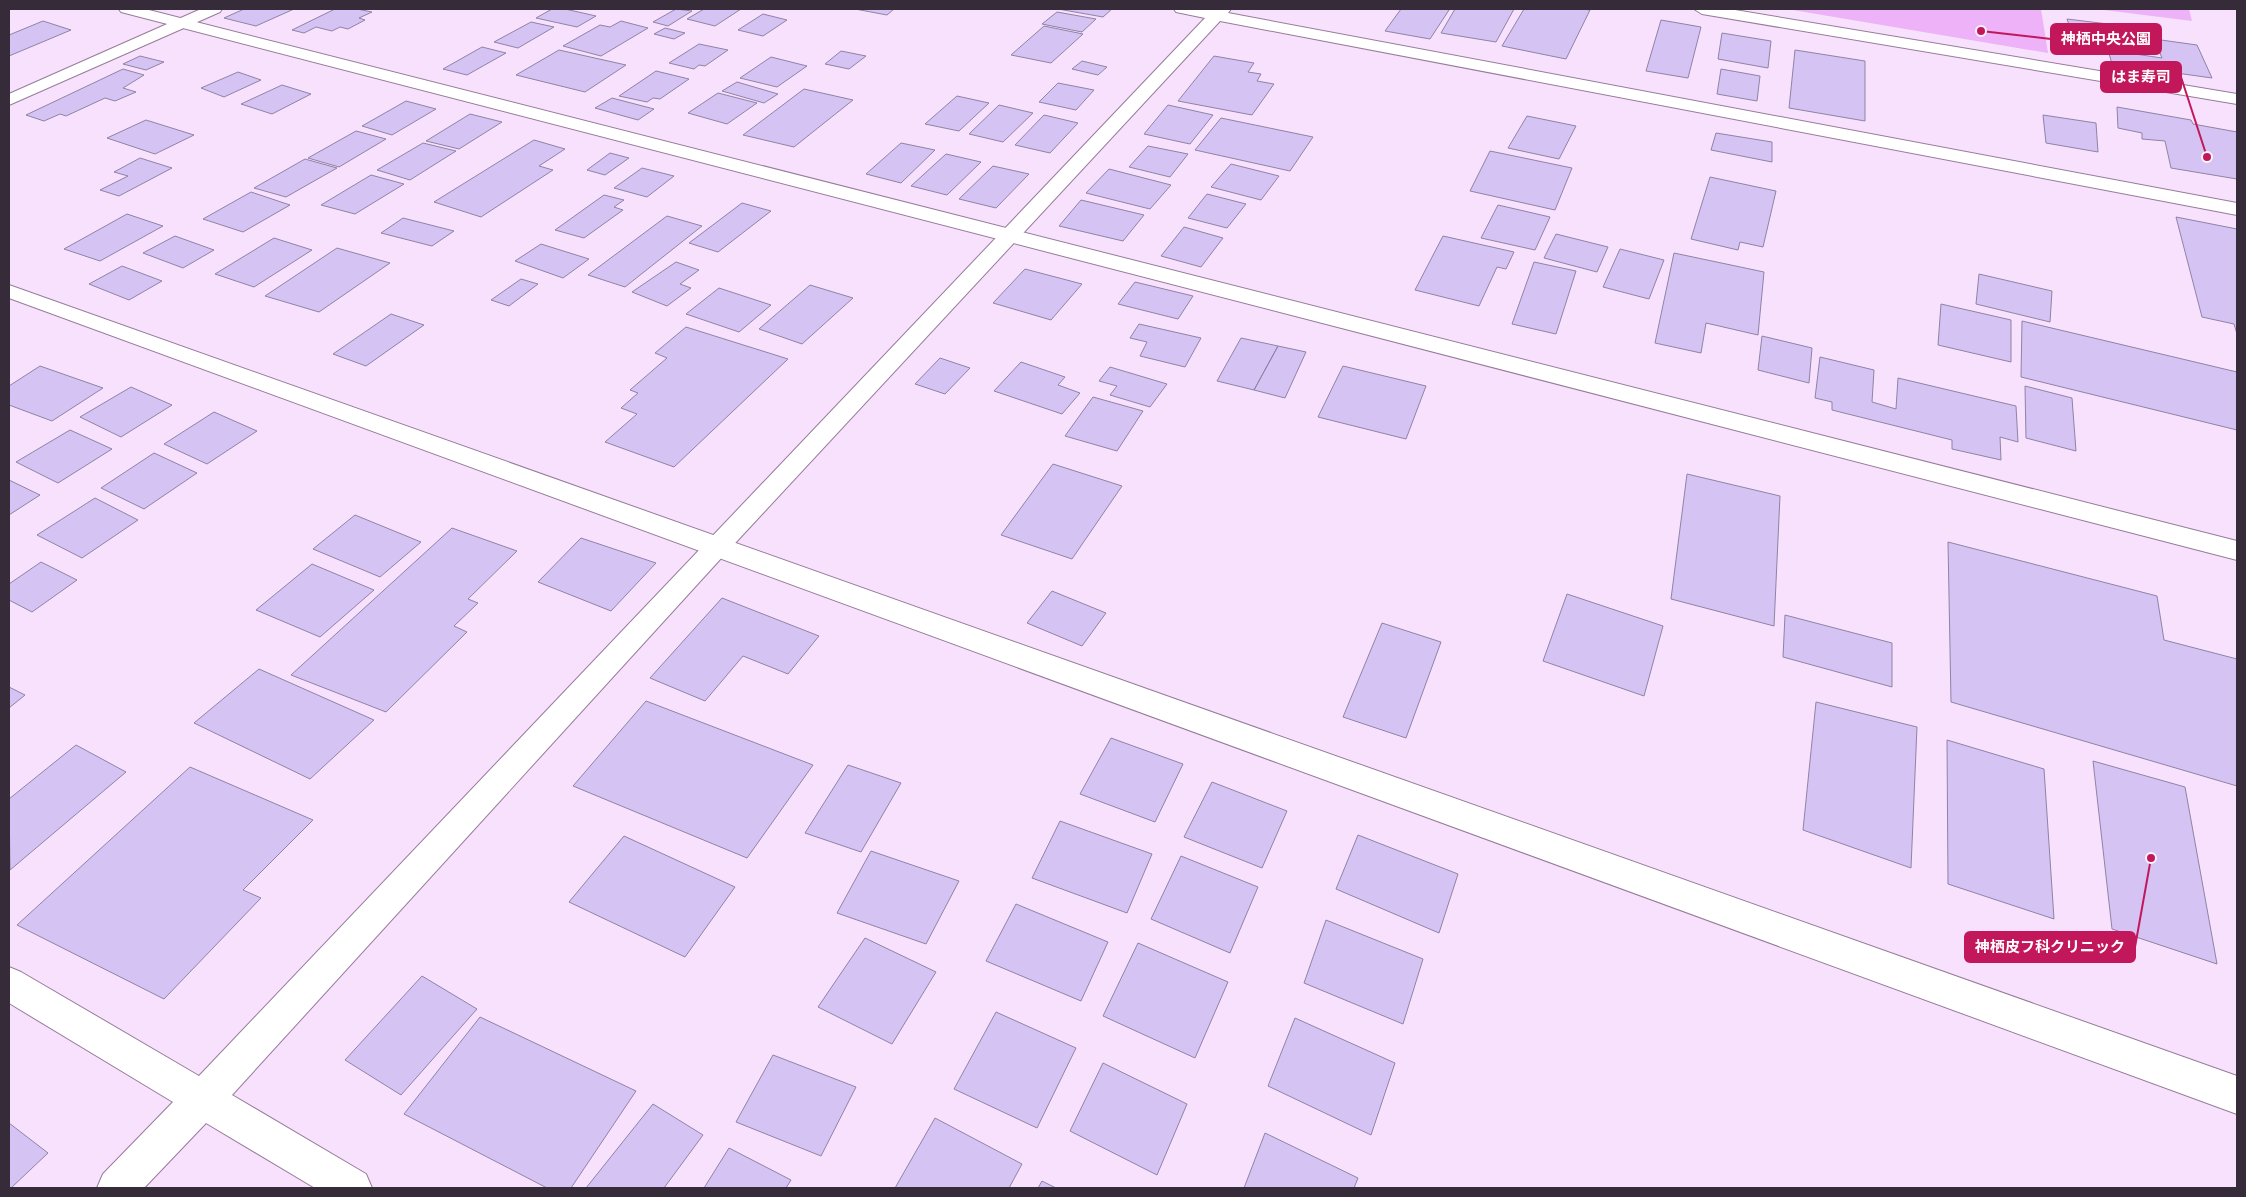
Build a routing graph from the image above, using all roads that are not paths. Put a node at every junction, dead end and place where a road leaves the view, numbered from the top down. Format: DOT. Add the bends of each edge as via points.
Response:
graph roads {
  1 [pos="127,9"];
  2 [pos="214,9"];
  3 [pos="1182,9"];
  4 [pos="1702,9"];
  5 [pos="1220,12"];
  6 [pos="182,23"];
  7 [pos="2237,99"];
  8 [pos="9,100"];
  9 [pos="2237,209"];
  10 [pos="1010,235"];
  11 [pos="9,291"];
  12 [pos="716,547"];
  13 [pos="2237,551"];
  14 [pos="9,984"];
  15 [pos="2237,1095"];
  16 [pos="202,1100"];
  17 [pos="117,1188"];
  18 [pos="352,1188"];
  1 -- 6 [label="street"];
  2 -- 6 [label="street"];
  3 -- 5 [label="street"];
  4 -- 7 [label="street"];
  5 -- 9 [label="street"];
  5 -- 10 [label="street"];
  6 -- 8 [label="street"];
  6 -- 10 [label="street"];
  10 -- 12 [label="street"];
  10 -- 13 [label="street"];
  11 -- 12 [label="street"];
  12 -- 15 [label="street"];
  12 -- 16 [label="street"];
  14 -- 16 [label="street"];
  16 -- 17 [label="street"];
  16 -- 18 [label="street"];
}
